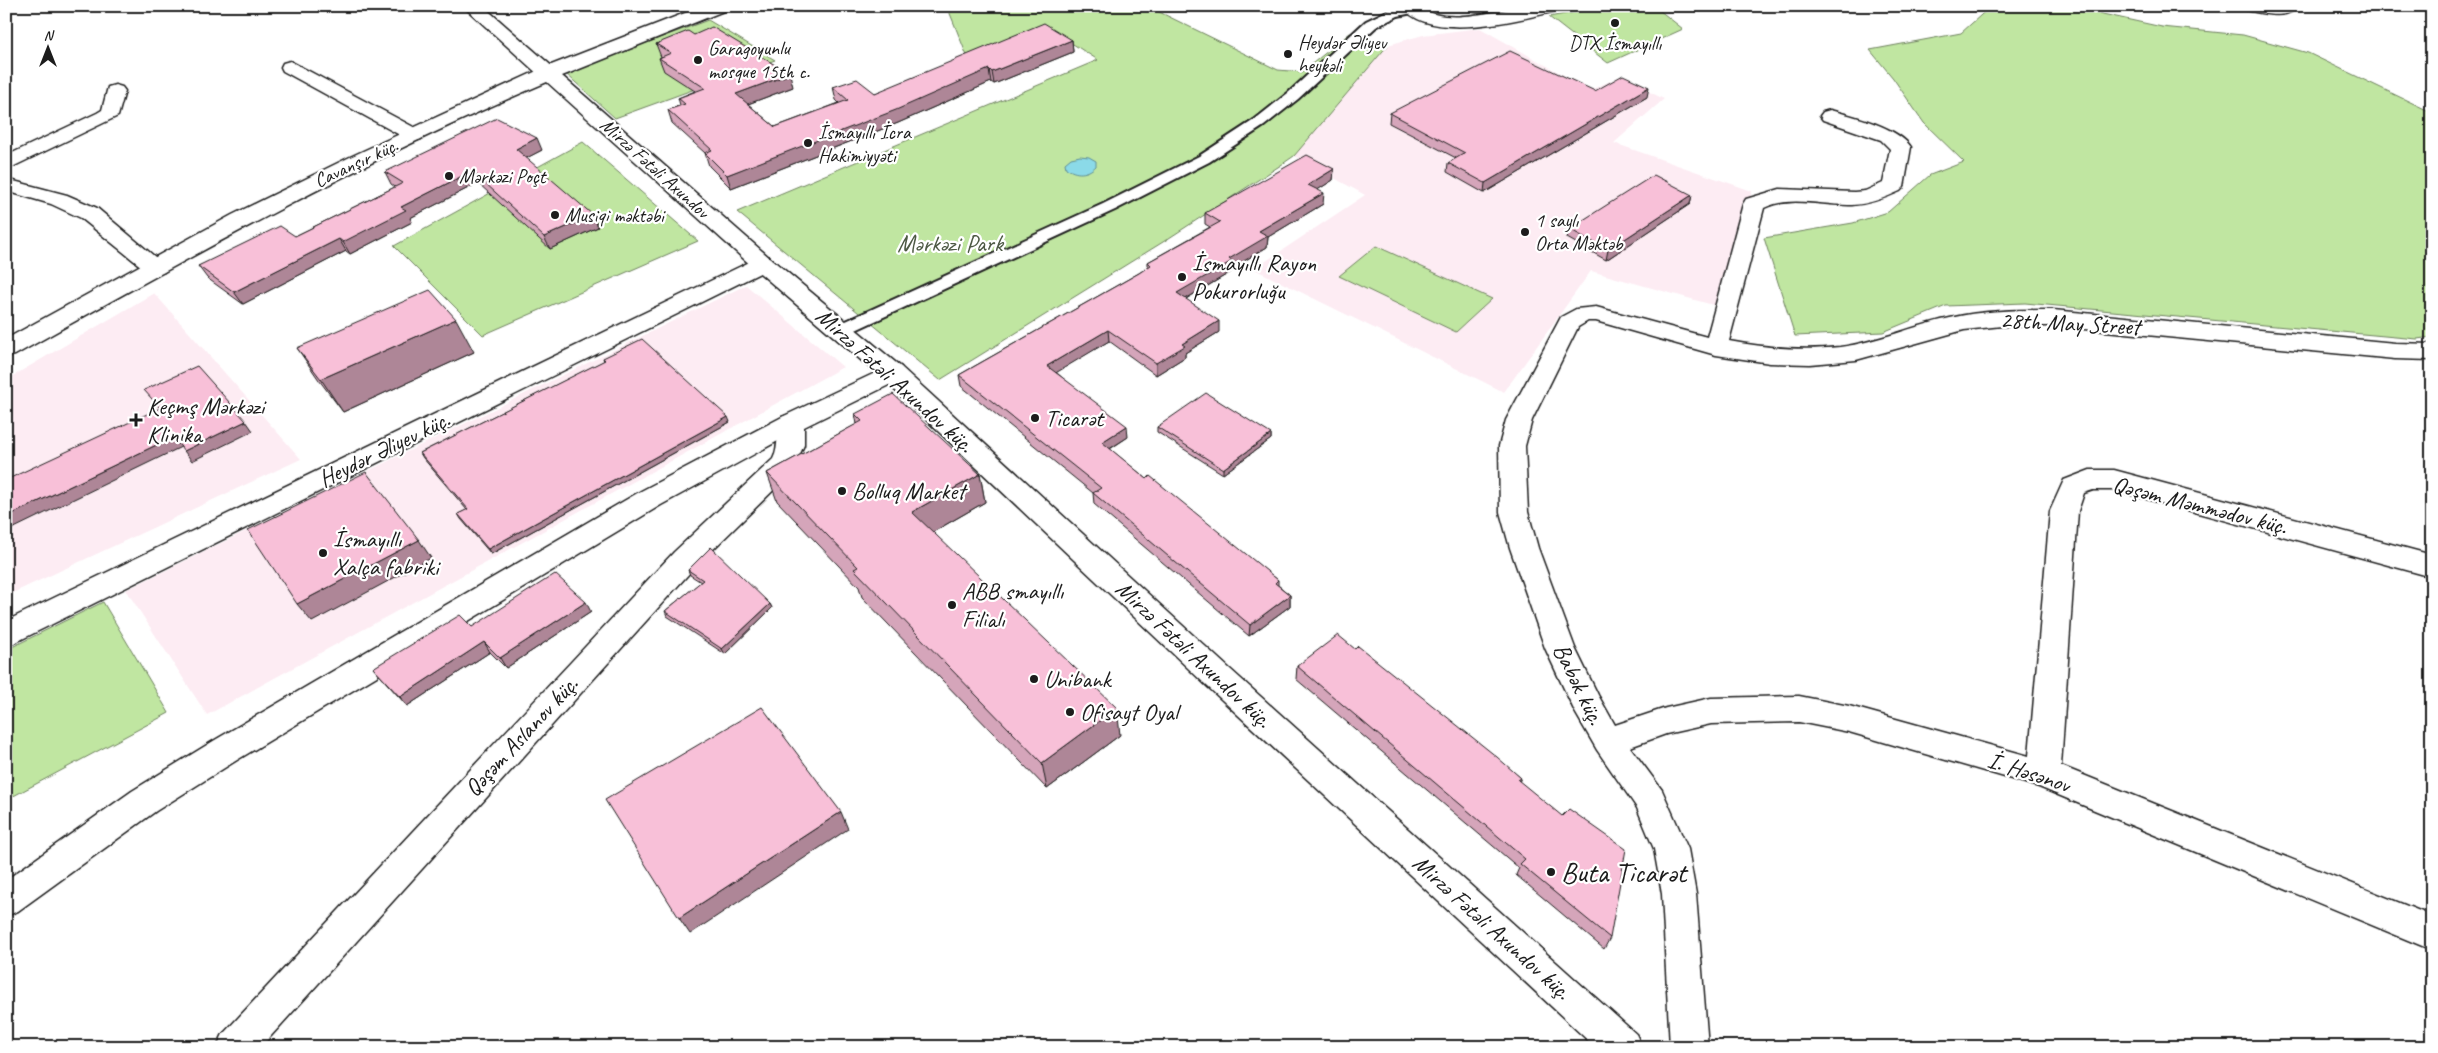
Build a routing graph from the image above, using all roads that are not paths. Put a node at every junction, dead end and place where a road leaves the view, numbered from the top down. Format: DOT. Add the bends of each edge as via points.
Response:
graph roads {
  1 [pos="472,6"];
  2 [pos="720,6"];
  3 [pos="1556,6"];
  4 [pos="2252,6"];
  5 [pos="2289,6"];
  6 [pos="1411,8"];
  7 [pos="290,67"];
  8 [pos="548,73"];
  9 [pos="114,90"];
  10 [pos="1830,116"];
  11 [pos="414,135"];
  12 [pos="6,164"];
  13 [pos="6,185"];
  14 [pos="762,263"];
  15 [pos="156,267"];
  16 [pos="1569,322"];
  17 [pos="840,330"];
  18 [pos="1716,347"];
  19 [pos="6,349"];
  20 [pos="2432,352"];
  21 [pos="892,373"];
  22 [pos="791,423"];
  23 [pos="2432,566"];
  24 [pos="6,635"];
  25 [pos="1608,741"];
  26 [pos="2044,774"];
  27 [pos="6,900"];
  28 [pos="2432,933"];
  29 [pos="236,1047"];
  30 [pos="1623,1047"];
  31 [pos="1689,1047"];
  1 -- 8 [label="street, Mirzə Fətəli Axundov"];
  2 -- 8 [label="street, Cavanşır küç."];
  3 -- 6 [label="street" via="1446,21 1424,18"];
  4 -- 5 [label="street" via="2276,10"];
  6 -- 17 [label="street" via="1371,24 1260,123 1204,159 1108,207"];
  7 -- 11 [label="street"];
  8 -- 11 [label="street, Cavanşır küç."];
  8 -- 14 [label="street, Mirzə Fətəli Axundov"];
  9 -- 12 [label="street" via="111,112 104,117"];
  10 -- 18 [label="street" via="1888,136 1902,147 1893,187 1866,197 1779,197 1764,198 1754,204"];
  11 -- 15 [label="street, Cavanşır küç." via="295,192"];
  13 -- 15 [label="street" via="77,206"];
  14 -- 17 [label="street, Mirzə Fətəli Axundov küç."];
  14 -- 24 [label="street, Heydər Əliyev küç."];
  15 -- 19 [label="street, Cavanşır küç."];
  16 -- 18 [label="street, 28th May Street" via="1584,314 1596,314"];
  16 -- 25 [label="street, Babək küç." via="1522,415 1514,438 1511,471 1514,512 1560,648"];
  17 -- 21 [label="street, Mirzə Fətəli Axundov küç."];
  18 -- 20 [label="street, 28th May Street" via="1783,356 1852,354 1950,326 2018,317"];
  21 -- 22 [label="street"];
  21 -- 30 [label="street, Mirzə Fətəli Axundov küç."];
  22 -- 27 [label="street" via="651,498 226,750 144,801"];
  22 -- 29 [label="street, Qəşəm Aslanov küç." via="793,440 782,466 684,560"];
  23 -- 26 [label="street, Qəşəm Məmmədov küç." via="2114,480 2090,480 2073,487 2064,511"];
  25 -- 26 [label="street, İ. Həsənov" via="1666,721 1711,711 1800,709 1849,719"];
  25 -- 31 [label="street, Babək küç." via="1650,800 1671,849 1679,894"];
  26 -- 28 [label="street, İ. Həsənov"];
}
